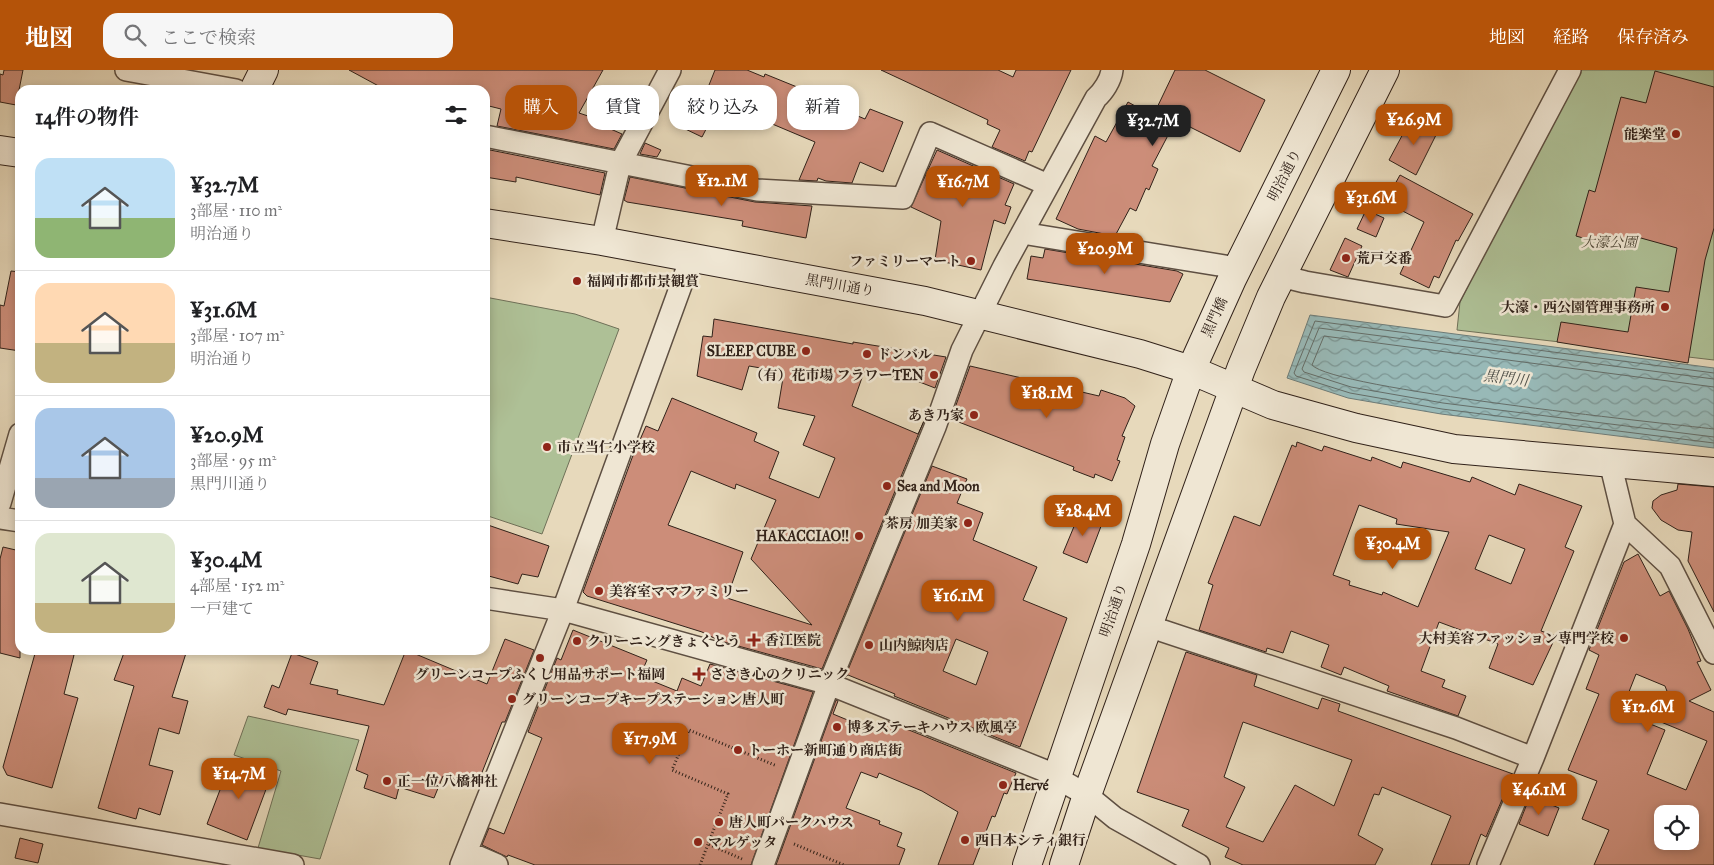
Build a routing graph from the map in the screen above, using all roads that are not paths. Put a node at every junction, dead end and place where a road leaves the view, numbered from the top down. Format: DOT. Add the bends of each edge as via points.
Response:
graph roads {
  1 [pos="126,70"];
  2 [pos="264,70"];
  3 [pos="670,70"];
  4 [pos="1112,70"];
  5 [pos="1336,70"];
  6 [pos="1385,70"];
  7 [pos="1570,70"];
  8 [pos="208,85"];
  9 [pos="256,85"];
  10 [pos="490,137"];
  11 [pos="0,150"];
  12 [pos="15,152"];
  13 [pos="620,164"];
  14 [pos="1048,186"];
  15 [pos="490,224"];
  16 [pos="1022,233"];
  17 [pos="602,241"];
  18 [pos="691,258"];
  19 [pos="1234,274"];
  20 [pos="1276,286"];
  21 [pos="978,314"];
  22 [pos="1194,362"];
  23 [pos="1238,379"];
  24 [pos="15,451"];
  25 [pos="1610,462"];
  26 [pos="1714,472"];
  27 [pos="0,503"];
  28 [pos="0,518"];
  29 [pos="15,521"];
  30 [pos="1625,524"];
  31 [pos="490,599"];
  32 [pos="562,610"];
  33 [pos="1148,626"];
  34 [pos="1714,653"];
  35 [pos="829,684"];
  36 [pos="1532,758"];
  37 [pos="1057,777"];
  38 [pos="1087,794"];
  39 [pos="0,814"];
  40 [pos="464,859"];
  41 [pos="755,863"];
  42 [pos="292,865"];
  43 [pos="497,865"];
  44 [pos="1027,865"];
  45 [pos="1064,865"];
  46 [pos="1199,865"];
  47 [pos="1488,865"];
  1 -- 8 [label="street"];
  2 -- 9 [label="street"];
  3 -- 13 [label="street"];
  4 -- 14 [label="street"];
  5 -- 19 [label="street, 明治通り"];
  6 -- 20 [label="street"];
  7 -- 20 [label="street" via="1445,306 1305,282"];
  10 -- 13 [label="street"];
  11 -- 12 [label="street"];
  13 -- 14 [label="street" via="757,190 903,198 930,134"];
  13 -- 17 [label="street"];
  14 -- 16 [label="street"];
  15 -- 17 [label="street, 黒門川通り"];
  16 -- 19 [label="street"];
  16 -- 21 [label="street"];
  17 -- 18 [label="street, 黒門川通り"];
  18 -- 21 [label="street, 黒門川通り" via="925,301"];
  18 -- 32 [label="street"];
  19 -- 22 [label="street, 黒門橋"];
  20 -- 23 [label="street"];
  21 -- 22 [label="street, 黒門川通り" via="1140,354"];
  21 -- 35 [label="street"];
  22 -- 23 [label="street, 黒門川通り"];
  22 -- 37 [label="street, 明治通り"];
  23 -- 25 [label="street, 黒門川通り" via="1273,405 1356,428 1454,449"];
  23 -- 33 [label="street"];
  24 -- 27 [label="street"];
  25 -- 26 [label="street, 黒門川通り"];
  25 -- 30 [label="street"];
  28 -- 29 [label="street"];
  30 -- 34 [label="street" via="1670,566"];
  30 -- 36 [label="street"];
  31 -- 32 [label="street"];
  32 -- 35 [label="street"];
  32 -- 40 [label="street"];
  33 -- 36 [label="street" via="1456,728"];
  33 -- 38 [label="street"];
  35 -- 37 [label="street"];
  35 -- 41 [label="street" via="774,835"];
  36 -- 47 [label="street"];
  37 -- 38 [label="street"];
  37 -- 44 [label="street, 明治通り"];
  38 -- 45 [label="street"];
  38 -- 46 [label="street" via="1115,818"];
  39 -- 42 [label="street"];
  40 -- 43 [label="street"];
}
